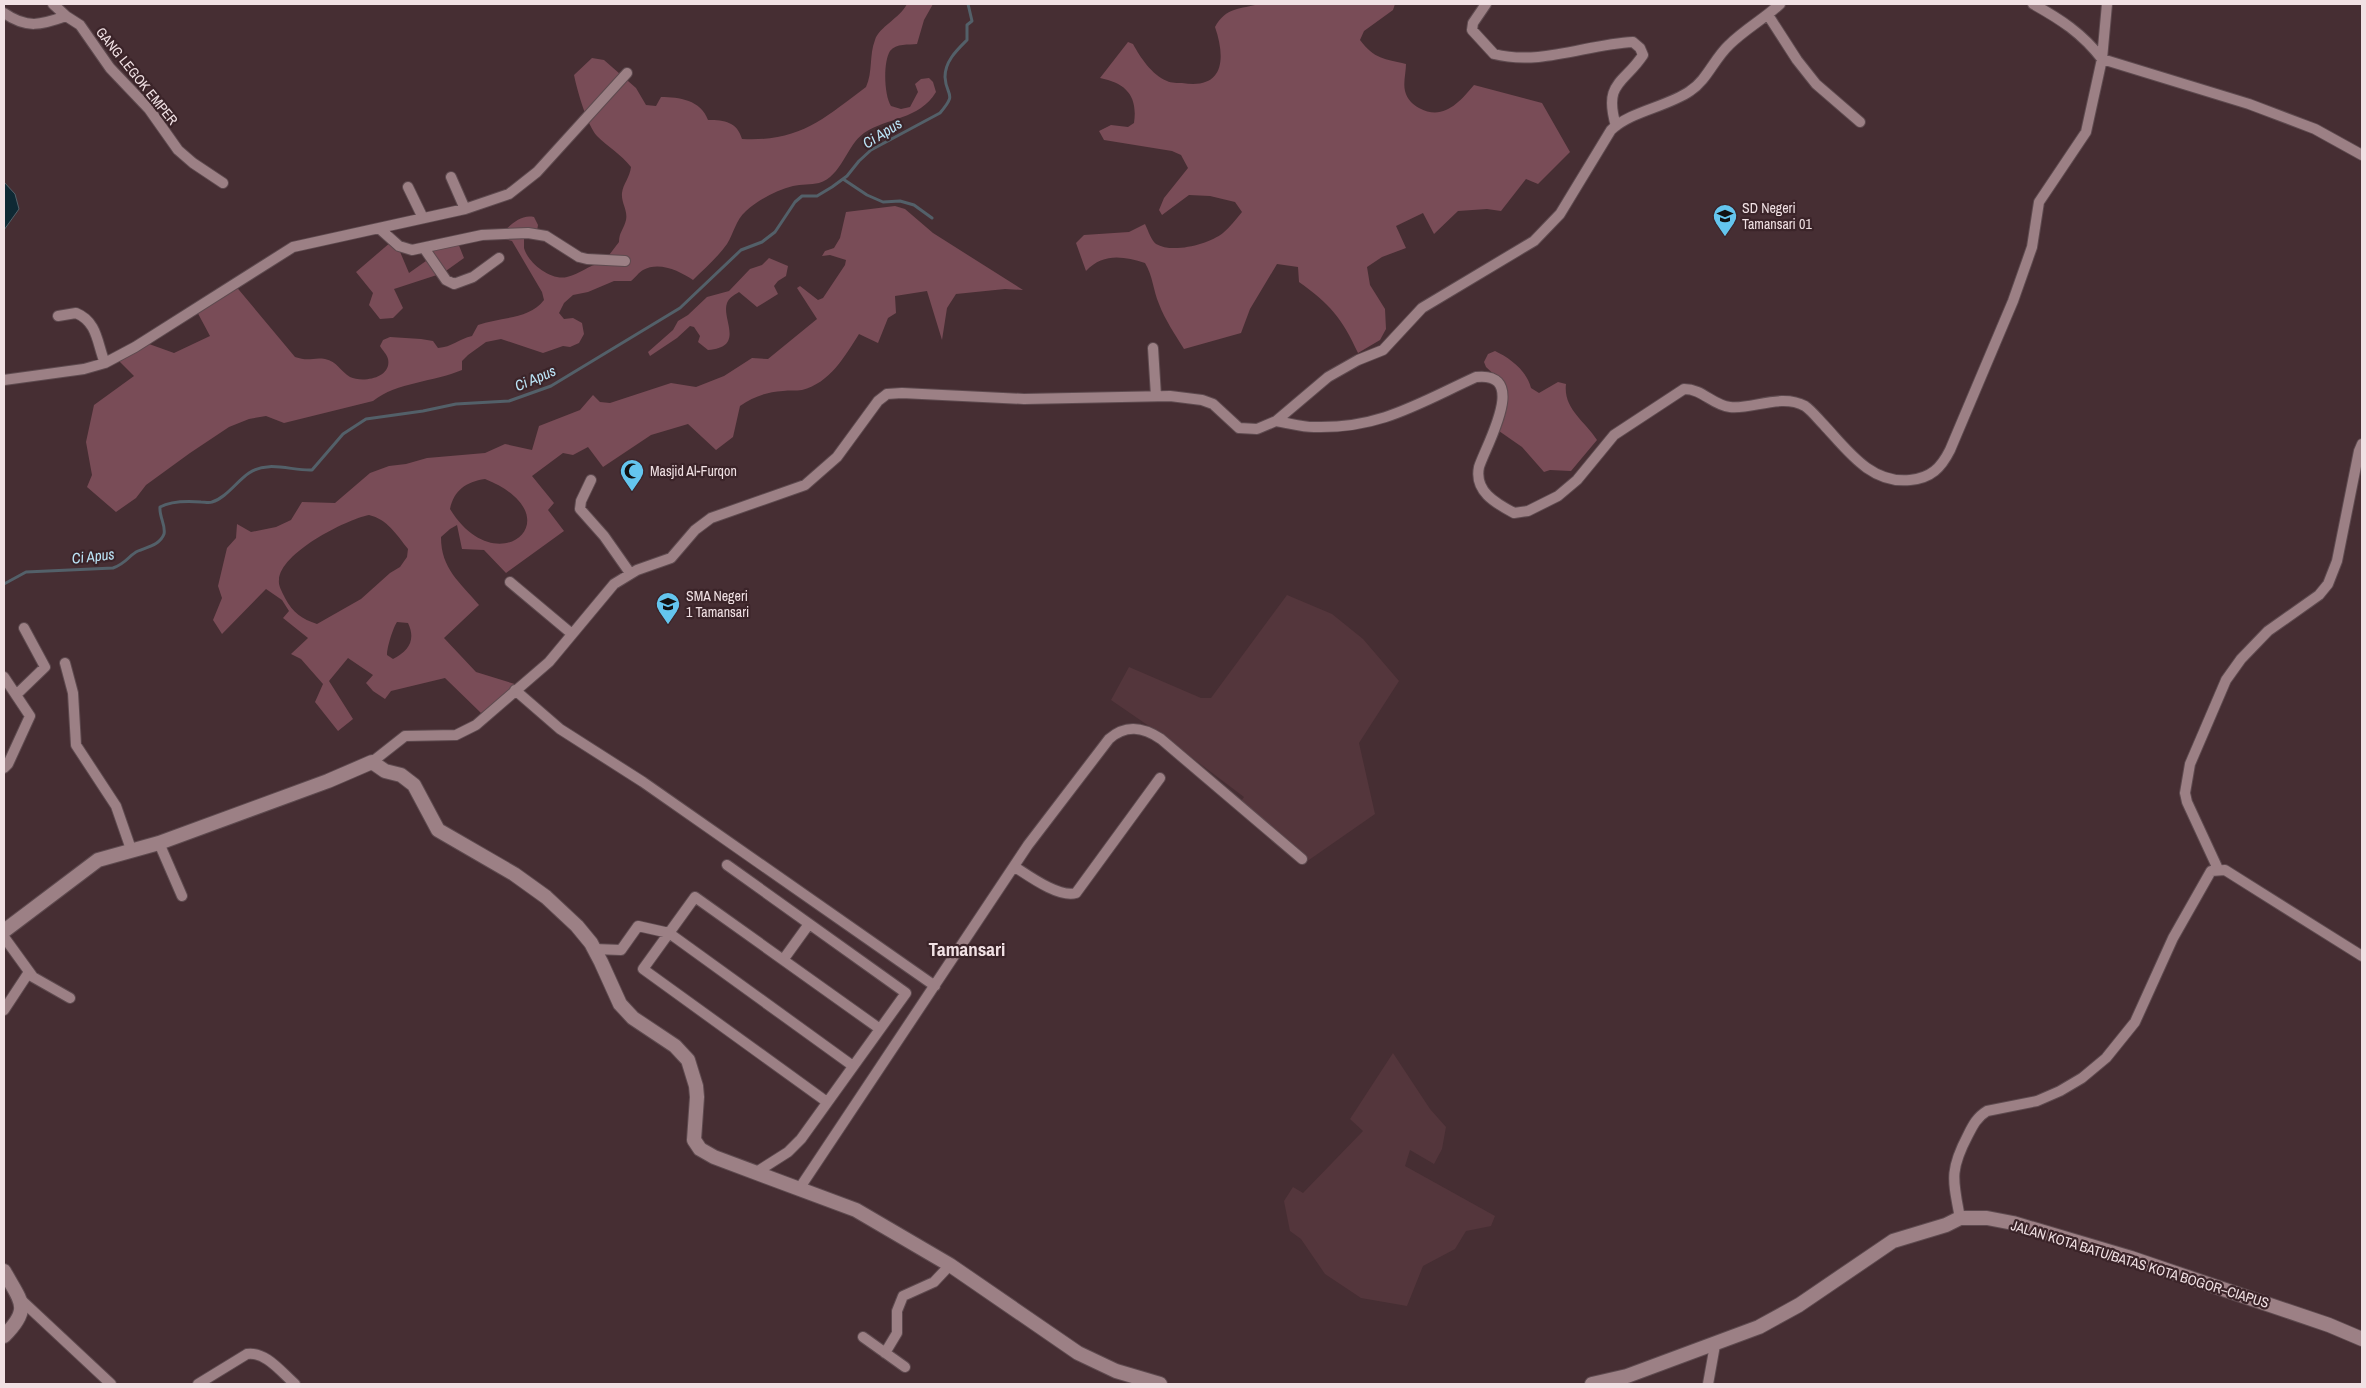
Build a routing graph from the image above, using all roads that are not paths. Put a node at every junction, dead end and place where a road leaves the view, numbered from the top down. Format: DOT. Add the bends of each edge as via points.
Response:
graph roads {
  1 [pos="53,4"];
  2 [pos="1486,4"];
  3 [pos="1780,4"];
  4 [pos="2033,4"];
  5 [pos="2107,4"];
  6 [pos="4,13"];
  7 [pos="66,16"];
  8 [pos="1768,16"];
  9 [pos="2102,59"];
  10 [pos="627,73"];
  11 [pos="1860,122"];
  12 [pos="1616,126"];
  13 [pos="2362,155"];
  14 [pos="451,177"];
  15 [pos="224,183"];
  16 [pos="408,187"];
  17 [pos="464,208"];
  18 [pos="423,218"];
  19 [pos="380,229"];
  20 [pos="424,248"];
  21 [pos="499,258"];
  22 [pos="626,260"];
  23 [pos="58,316"];
  24 [pos="1153,348"];
  25 [pos="105,363"];
  26 [pos="4,380"];
  27 [pos="1156,396"];
  28 [pos="1276,421"];
  29 [pos="2362,444"];
  30 [pos="591,480"];
  31 [pos="630,573"];
  32 [pos="510,582"];
  33 [pos="24,628"];
  34 [pos="572,634"];
  35 [pos="65,663"];
  36 [pos="4,677"];
  37 [pos="515,690"];
  38 [pos="16,695"];
  39 [pos="372,762"];
  40 [pos="4,768"];
  41 [pos="1160,778"];
  42 [pos="159,843"];
  43 [pos="132,852"];
  44 [pos="1302,859"];
  45 [pos="727,865"];
  46 [pos="1015,867"];
  47 [pos="2218,869"];
  48 [pos="182,896"];
  49 [pos="809,924"];
  50 [pos="4,930"];
  51 [pos="669,933"];
  52 [pos="4,937"];
  53 [pos="594,949"];
  54 [pos="2362,956"];
  55 [pos="783,960"];
  56 [pos="29,972"];
  57 [pos="935,986"];
  58 [pos="70,998"];
  59 [pos="4,1010"];
  60 [pos="880,1029"];
  61 [pos="853,1066"];
  62 [pos="827,1102"];
  63 [pos="755,1173"];
  64 [pos="799,1189"];
  65 [pos="1960,1218"];
  66 [pos="950,1265"];
  67 [pos="4,1271"];
  68 [pos="17,1296"];
  69 [pos="4,1336"];
  70 [pos="863,1337"];
  71 [pos="2362,1339"];
  72 [pos="1715,1345"];
  73 [pos="885,1353"];
  74 [pos="904,1367"];
  75 [pos="111,1384"];
  76 [pos="198,1384"];
  77 [pos="296,1384"];
  78 [pos="1160,1384"];
  79 [pos="1592,1384"];
  80 [pos="1708,1384"];
  1 -- 7 [label="street, GANG LEGOK EMPER"];
  2 -- 12 [label="street" via="1472,30 1494,54 1540,58 1608,43 1634,42 1642,55 1634,69 1626,72 1616,83 1612,98"];
  3 -- 8 [label="street"];
  4 -- 9 [label="street" via="2071,26"];
  5 -- 9 [label="street"];
  6 -- 7 [label="street" via="34,25"];
  7 -- 15 [label="street, GANG LEGOK EMPER" via="80,25 110,68 149,109 178,150"];
  8 -- 11 [label="street" via="1816,84"];
  8 -- 12 [label="street" via="1730,43 1692,90"];
  9 -- 13 [label="street" via="2249,104 2315,129"];
  9 -- 28 [label="street" via="2086,132 2039,202 2032,247 2013,301 1950,450 1939,468 1929,476 1898,481 1876,474 1848,452 1809,409 1800,404 1778,401 1730,408 1696,390 1684,389 1614,436 1563,492 1545,504 1514,513 1487,496 1480,487 1479,467 1503,406 1500,387 1487,376 1476,377 1418,406 1375,422 1312,428"];
  10 -- 17 [label="street" via="524,184 496,200"];
  12 -- 28 [label="street" via="1600,145 1560,214 1534,241 1422,308 1383,350 1328,377"];
  14 -- 17 [label="street"];
  16 -- 18 [label="street"];
  17 -- 18 [label="street"];
  18 -- 19 [label="street"];
  19 -- 20 [label="street" via="403,248 417,251"];
  19 -- 25 [label="street" via="293,247"];
  20 -- 21 [label="street" via="446,280 454,284 473,277"];
  20 -- 22 [label="street" via="482,235 528,233 554,240 579,257"];
  23 -- 25 [label="street" via="76,313 88,320 97,334"];
  24 -- 27 [label="street"];
  25 -- 26 [label="street"];
  27 -- 28 [label="street" via="1213,404 1231,423 1245,430"];
  27 -- 31 [label="street" via="1024,399 902,392 887,394 873,406 837,457 805,486 711,518 695,530 670,558"];
  29 -- 47 [label="street" via="2358,450 2337,561 2328,584 2319,595 2268,630 2241,659 2226,680 2190,764 2185,793 2187,802"];
  30 -- 31 [label="street" via="580,509"];
  31 -- 34 [label="street" via="608,589"];
  32 -- 34 [label="street"];
  33 -- 38 [label="street" via="44,667"];
  34 -- 37 [label="street" via="540,671"];
  35 -- 43 [label="street" via="73,693 76,745 116,806"];
  36 -- 38 [label="street"];
  37 -- 39 [label="street" via="464,733 405,736"];
  37 -- 57 [label="street" via="560,729 643,782"];
  38 -- 40 [label="street" via="30,716"];
  39 -- 42 [label="main road"];
  39 -- 53 [label="main road" via="408,780 438,830 490,858 546,897 578,926"];
  41 -- 46 [label="street" via="1076,893 1054,890"];
  42 -- 43 [label="main road"];
  42 -- 48 [label="street"];
  43 -- 50 [label="main road" via="92,863"];
  44 -- 46 [label="street" via="1161,739 1151,732 1127,728 1109,740"];
  45 -- 49 [label="street"];
  46 -- 57 [label="street"];
  47 -- 54 [label="street" via="2225,870"];
  47 -- 65 [label="street" via="2212,872 2173,938 2135,1022 2106,1058 2060,1091 2037,1101 1980,1115 1954,1166 1952,1177"];
  49 -- 55 [label="street"];
  49 -- 60 [label="street" via="906,993"];
  51 -- 53 [label="street" via="638,926 621,950"];
  51 -- 55 [label="street" via="695,896"];
  51 -- 61 [label="street"];
  51 -- 62 [label="street" via="643,969"];
  52 -- 56 [label="street"];
  53 -- 63 [label="main road" via="626,1012 671,1042 688,1060 696,1086 696,1144 706,1154"];
  55 -- 60 [label="street"];
  56 -- 58 [label="street"];
  56 -- 59 [label="street"];
  57 -- 64 [label="street"];
  60 -- 61 [label="street"];
  61 -- 62 [label="street"];
  62 -- 63 [label="street" via="788,1152"];
  63 -- 64 [label="main road"];
  64 -- 66 [label="main road" via="856,1210"];
  65 -- 71 [label="main road, JALAN KOTA BATU/BATAS KOTA BOGOR–CIAPUS" via="1987,1218 2013,1223 2122,1255"];
  65 -- 72 [label="main road, JALAN KOTA BATU/BATAS KOTA BOGOR–CIAPUS" via="1893,1240 1799,1305 1759,1327"];
  66 -- 73 [label="street" via="934,1282 903,1296 897,1311 898,1330"];
  66 -- 78 [label="main road" via="1078,1353 1116,1371"];
  67 -- 68 [label="main road"];
  68 -- 69 [label="main road" via="22,1306 20,1317"];
  68 -- 75 [label="street"];
  70 -- 73 [label="street"];
  72 -- 79 [label="main road, JALAN KOTA BATU/BATAS KOTA BOGOR–CIAPUS" via="1627,1376"];
  72 -- 80 [label="street"];
  73 -- 74 [label="street"];
  76 -- 77 [label="street" via="253,1353 266,1358"];
}
